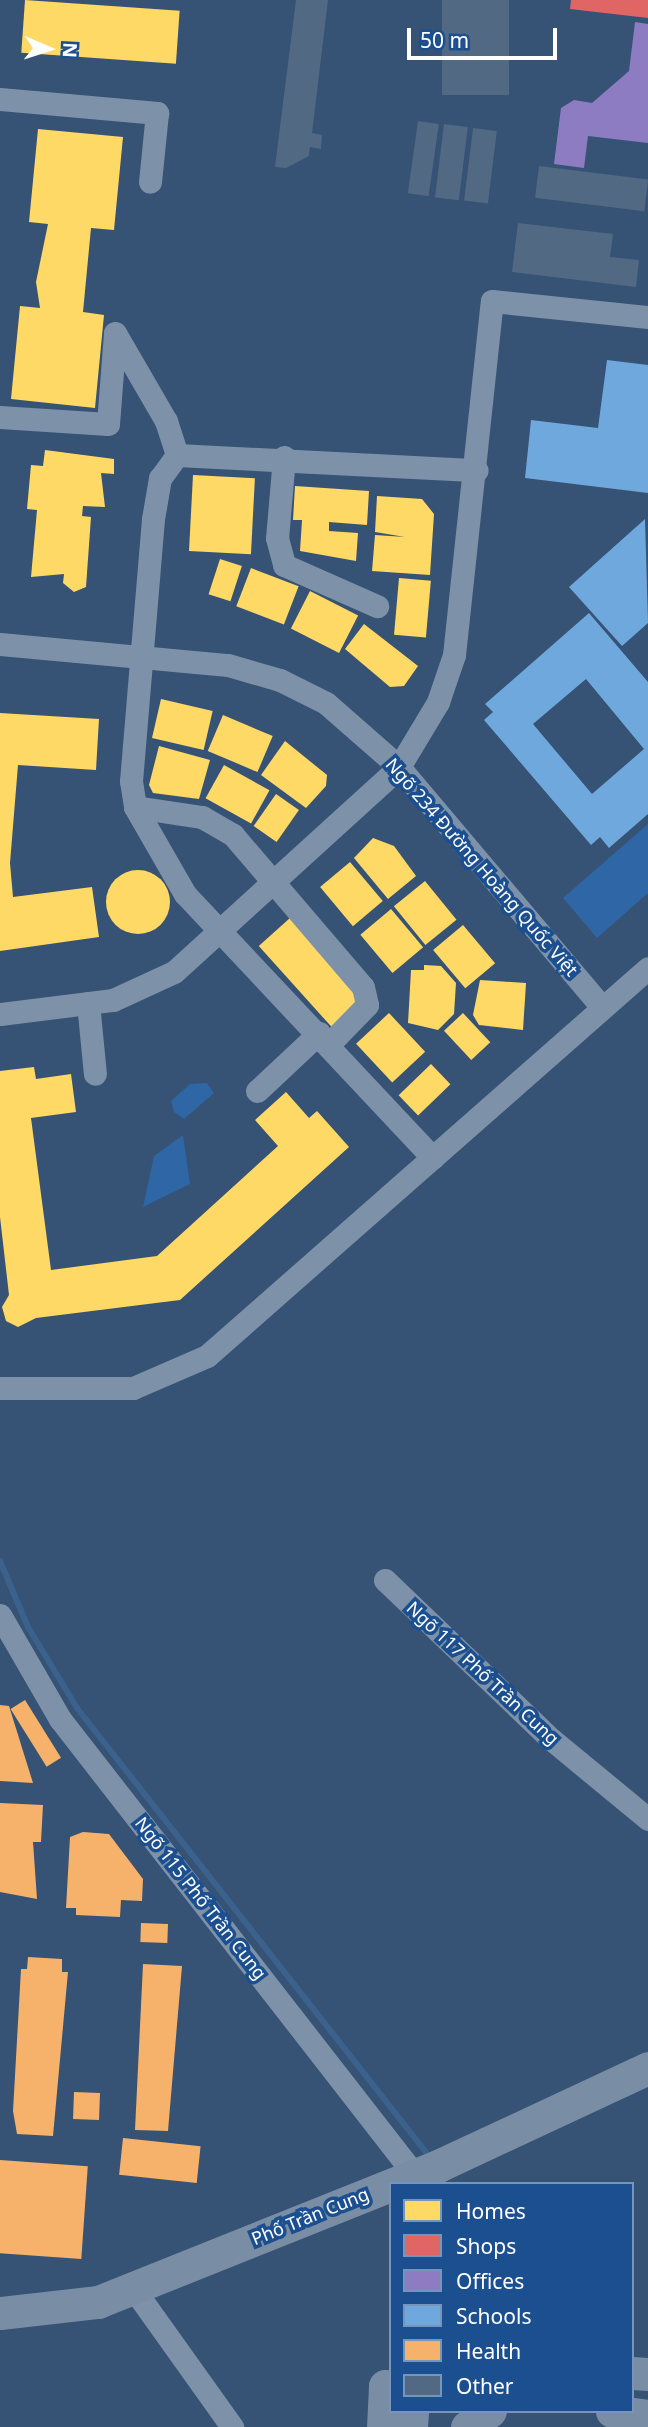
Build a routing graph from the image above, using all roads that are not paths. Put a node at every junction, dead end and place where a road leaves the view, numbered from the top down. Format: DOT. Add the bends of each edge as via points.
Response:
graph roads {
  1 [pos="0,99"];
  2 [pos="150,182"];
  3 [pos="648,317"];
  4 [pos="0,417"];
  5 [pos="177,455"];
  6 [pos="284,457"];
  7 [pos="477,470"];
  8 [pos="377,606"];
  9 [pos="0,644"];
  10 [pos="142,654"];
  11 [pos="399,767"];
  12 [pos="135,807"];
  13 [pos="274,882"];
  14 [pos="222,927"];
  15 [pos="648,968"];
  16 [pos="88,1003"];
  17 [pos="602,1007"];
  18 [pos="0,1014"];
  19 [pos="324,1038"];
  20 [pos="95,1074"];
  21 [pos="257,1091"];
  22 [pos="433,1158"];
  23 [pos="0,1388"];
  24 [pos="384,1580"];
  25 [pos="0,1615"];
  26 [pos="648,1819"];
  27 [pos="648,2068"];
  28 [pos="424,2171"];
  29 [pos="397,2182"];
  30 [pos="389,2185"];
  31 [pos="133,2288"];
  32 [pos="2,2317"];
  33 [pos="388,2387"];
  34 [pos="487,2413"];
  35 [pos="626,2413"];
  36 [pos="648,2416"];
  37 [pos="232,2427"];
  38 [pos="383,2427"];
  39 [pos="467,2427"];
  1 -- 2 [label="street" via="157,113"];
  3 -- 7 [label="street" via="492,301"];
  4 -- 5 [label="street" via="107,424 115,333 166,421"];
  5 -- 6 [label="street"];
  5 -- 10 [label="street" via="160,478"];
  6 -- 7 [label="street"];
  6 -- 8 [label="street" via="277,538 284,565"];
  7 -- 11 [label="street" via="454,656 438,702"];
  9 -- 10 [label="street, Ngõ 234 Đường Hoàng Quốc Việt"];
  10 -- 11 [label="street, Ngõ 234 Đường Hoàng Quốc Việt" via="280,680 326,703"];
  10 -- 12 [label="street" via="131,781"];
  11 -- 13 [label="street"];
  11 -- 17 [label="street, Ngõ 234 Đường Hoàng Quốc Việt"];
  12 -- 13 [label="street" via="202,817 220,827"];
  12 -- 14 [label="street" via="184,894"];
  13 -- 14 [label="street"];
  13 -- 19 [label="street" via="368,993 367,1006"];
  14 -- 16 [label="street" via="174,972 144,989"];
  14 -- 19 [label="street"];
  15 -- 17 [label="street"];
  16 -- 18 [label="street"];
  16 -- 20 [label="street"];
  17 -- 22 [label="street"];
  19 -- 21 [label="street"];
  19 -- 22 [label="street"];
  22 -- 23 [label="street" via="207,1356 132,1388"];
  24 -- 26 [label="street, Ngõ 117 Phố Trần Cung" via="551,1739"];
  25 -- 28 [label="street, Ngõ 115 Phố Trần Cung" via="60,1719"];
  27 -- 28 [label="main road, Phố Trần Cung"];
  28 -- 29 [label="main road, Phố Trần Cung"];
  30 -- 31 [label="main road, Phố Trần Cung"];
  31 -- 32 [label="main road, Phố Trần Cung" via="98,2302"];
  31 -- 37 [label="street"];
  33 -- 38 [label="main road"];
  34 -- 39 [label="main road"];
  35 -- 36 [label="main road"];
}
